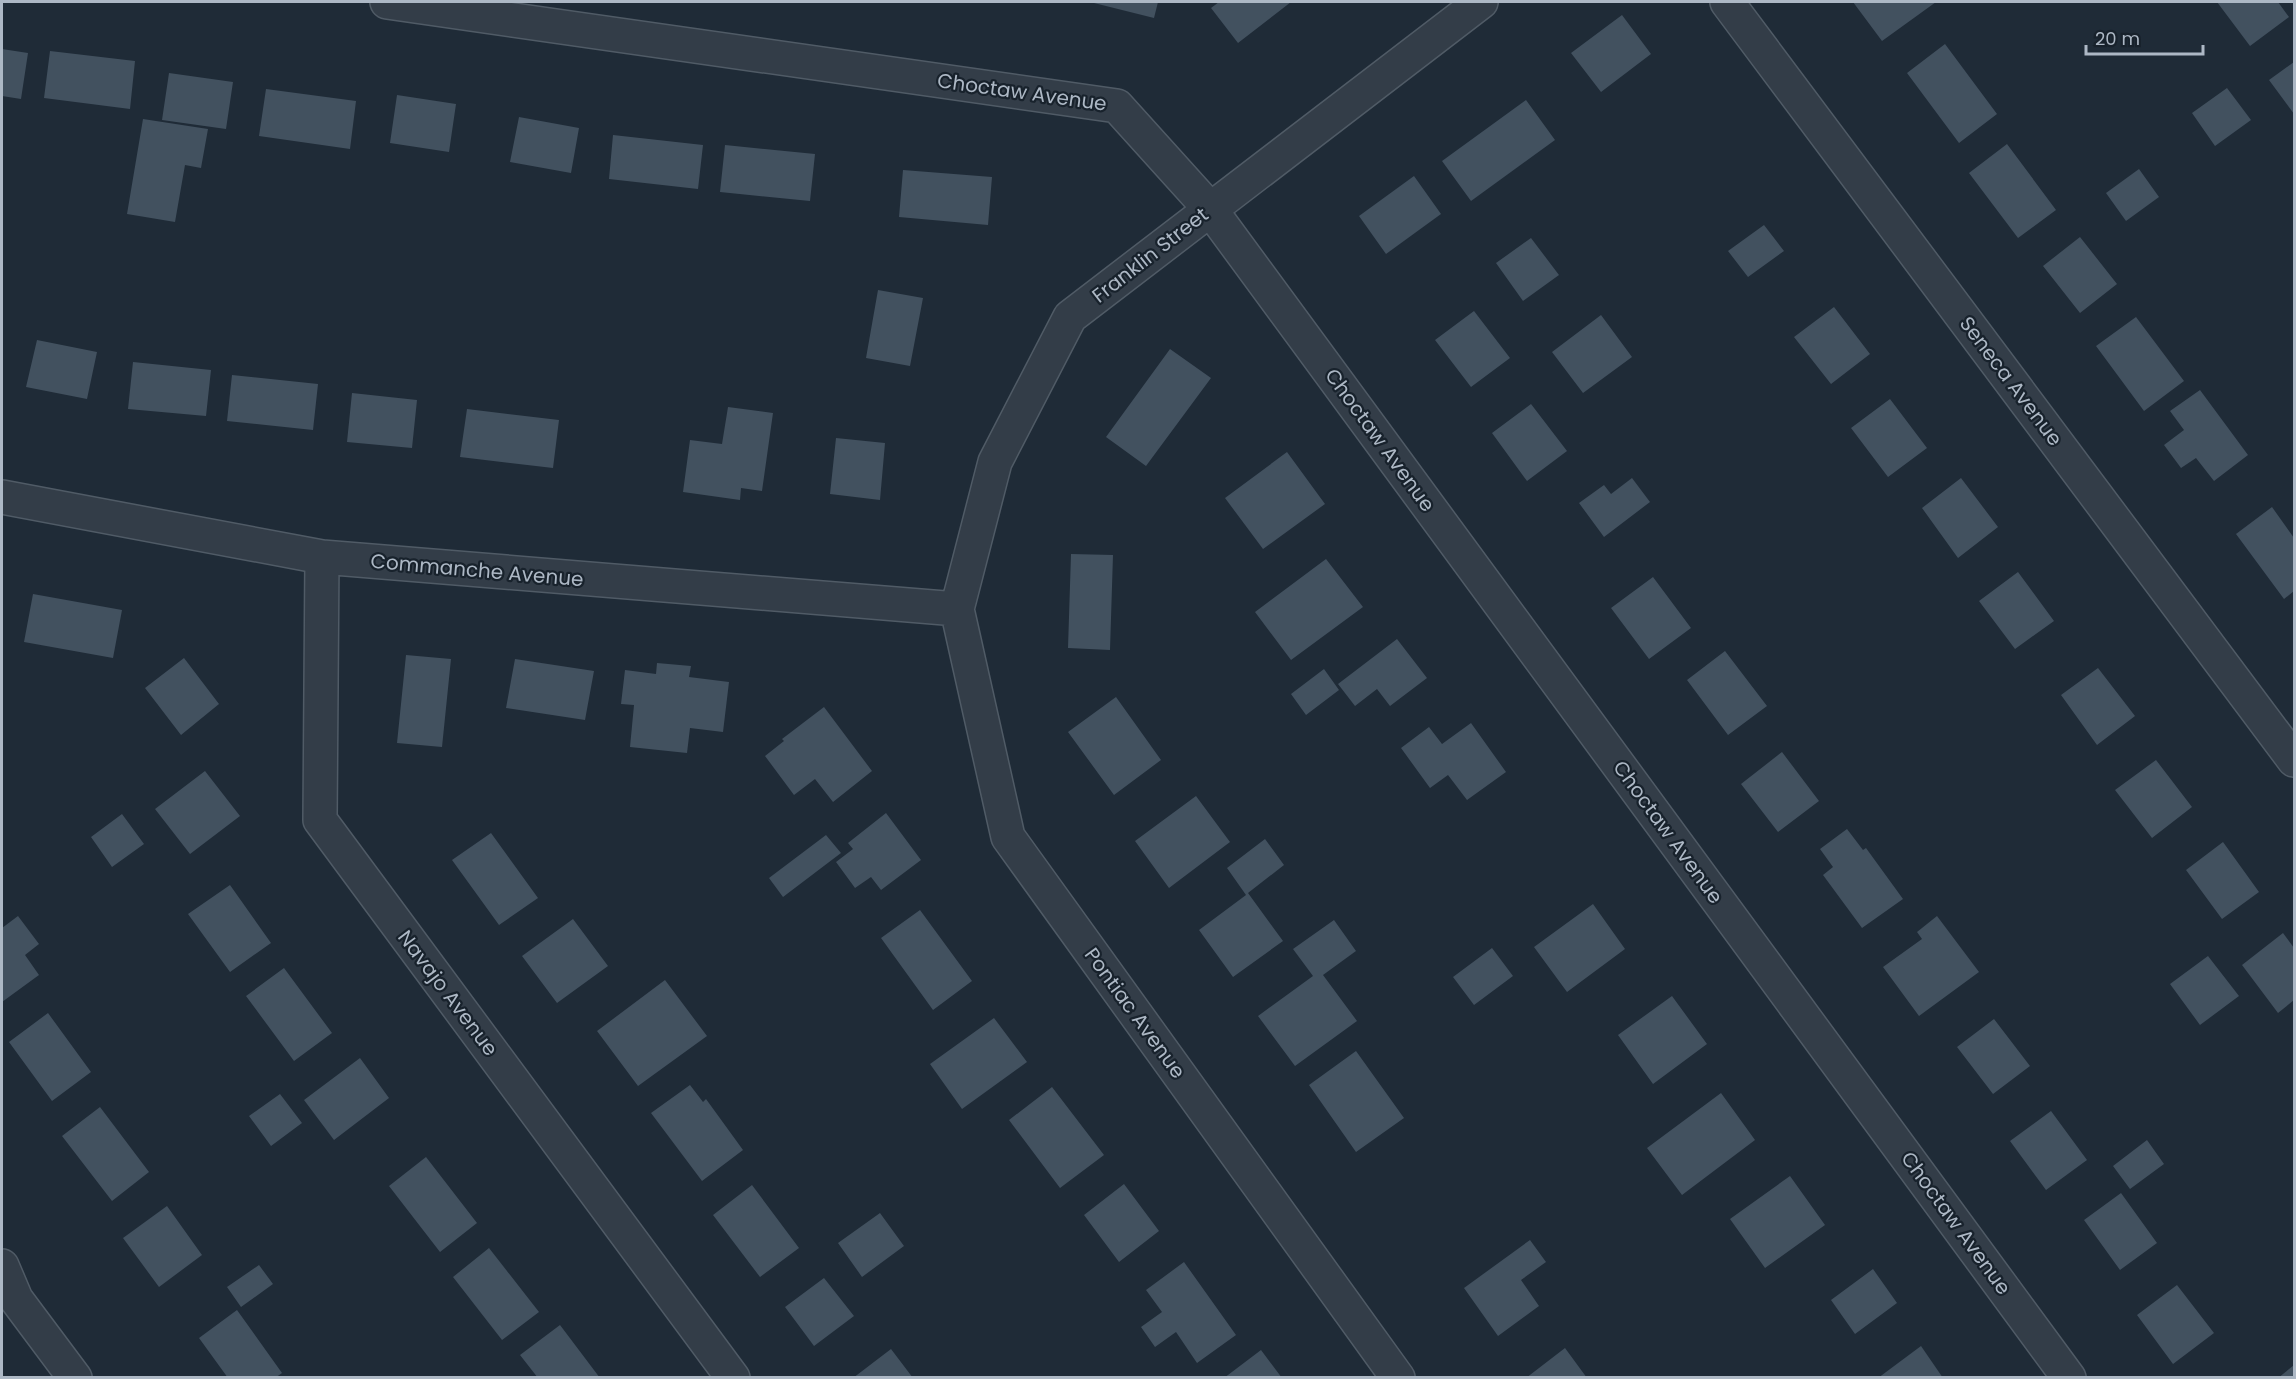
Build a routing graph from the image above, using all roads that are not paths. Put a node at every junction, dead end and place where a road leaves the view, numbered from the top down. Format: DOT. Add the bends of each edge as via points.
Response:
graph roads {
  1 [pos="387,2"];
  2 [pos="1481,2"];
  3 [pos="1727,2"];
  4 [pos="1210,209"];
  5 [pos="2,497"];
  6 [pos="322,557"];
  7 [pos="957,609"];
  8 [pos="2295,760"];
  9 [pos="2,1266"];
  10 [pos="9,1304"];
  11 [pos="75,1377"];
  12 [pos="733,1377"];
  13 [pos="1398,1377"];
  14 [pos="2069,1377"];
  1 -- 4 [label="street, Choctaw Avenue" via="1117,106"];
  2 -- 4 [label="street, Franklin Street"];
  3 -- 8 [label="street, Seneca Avenue"];
  4 -- 7 [label="street, Franklin Street" via="1070,317 995,462"];
  4 -- 14 [label="street, Choctaw Avenue"];
  5 -- 6 [label="street, Commanche Avenue"];
  6 -- 7 [label="street, Commanche Avenue"];
  6 -- 12 [label="street, Navajo Avenue" via="320,820"];
  7 -- 13 [label="street, Pontiac Avenue" via="1008,837"];
  9 -- 10 [label="street"];
  10 -- 11 [label="street"];
}
